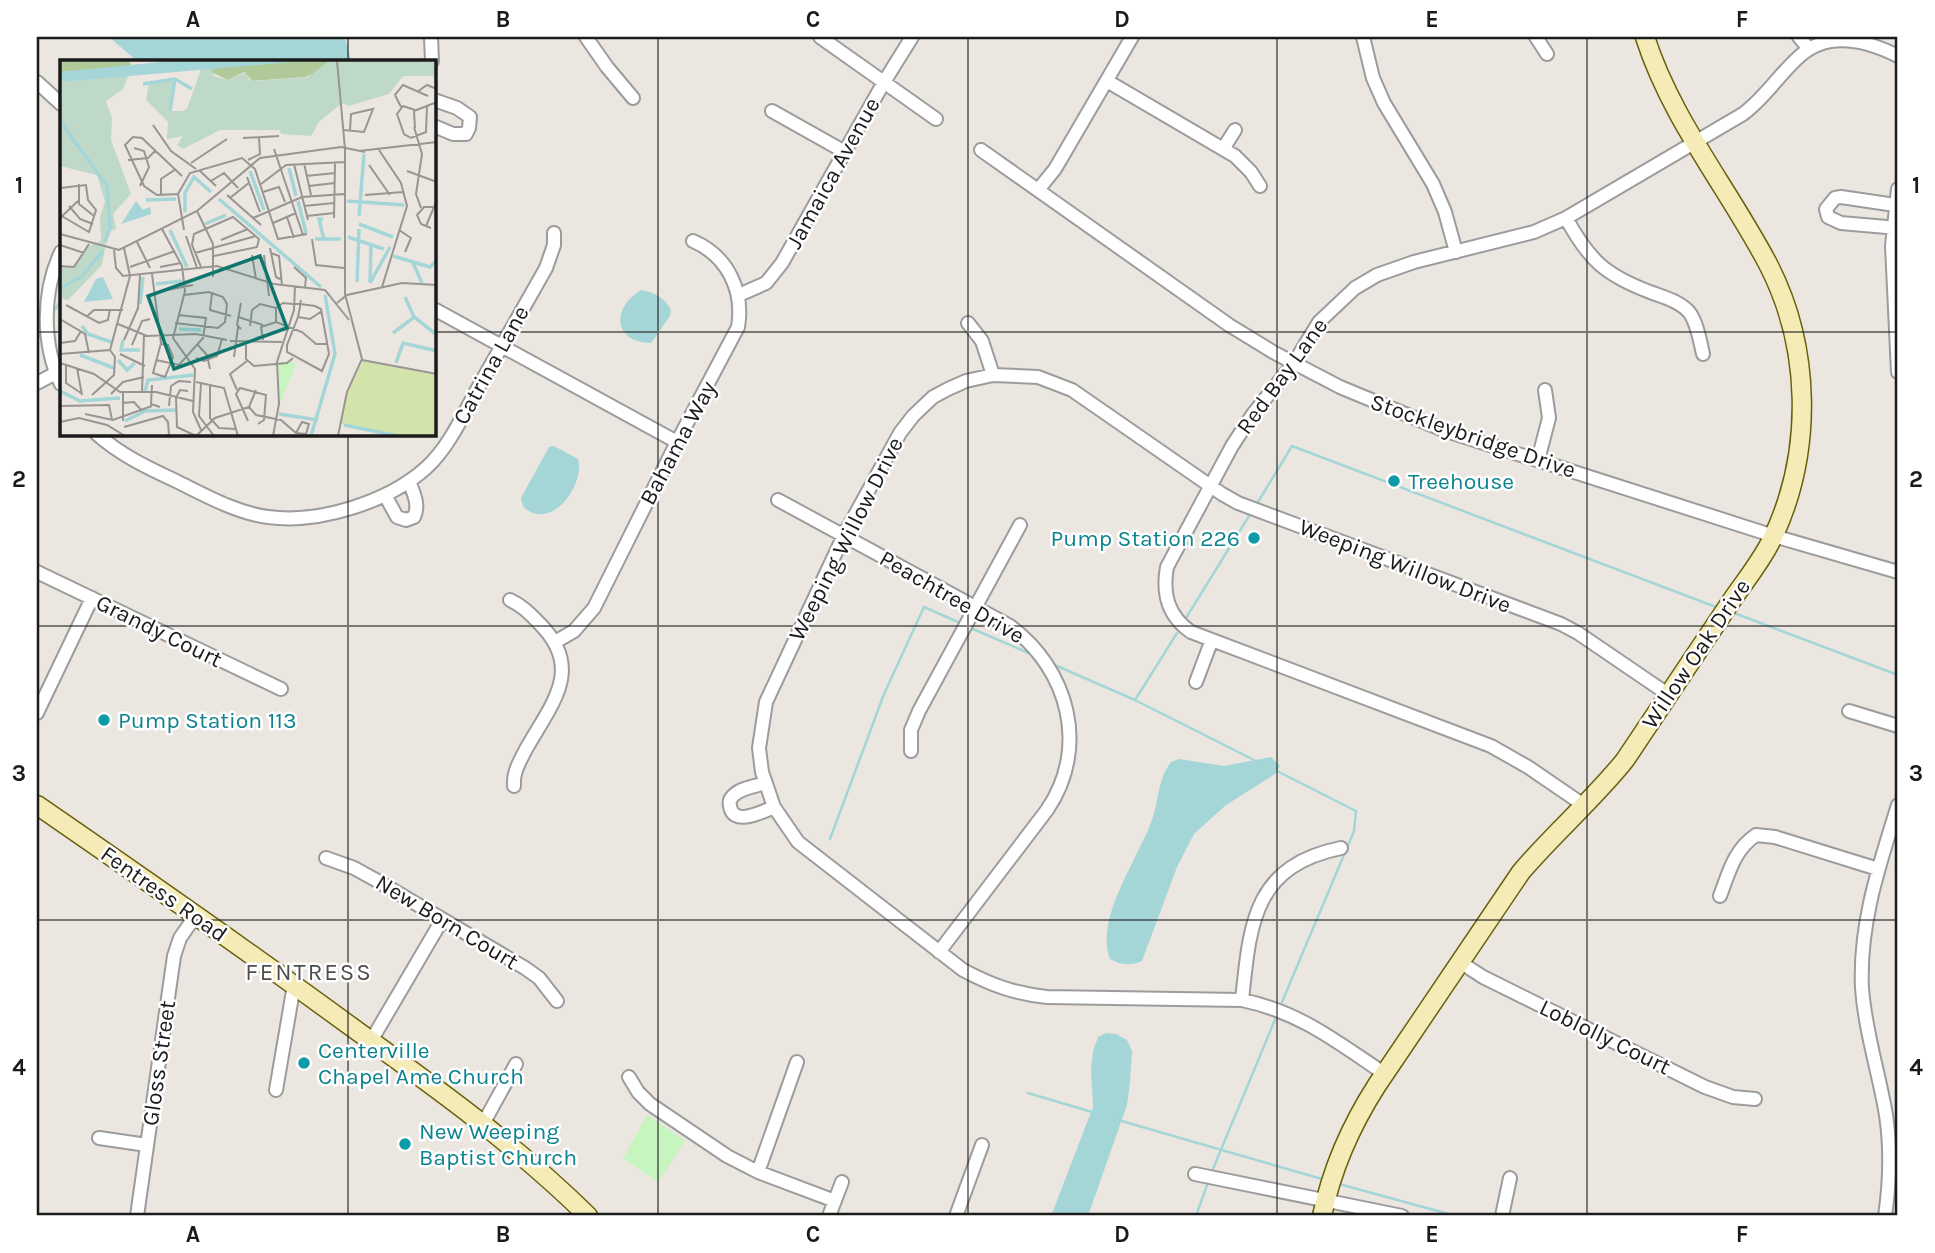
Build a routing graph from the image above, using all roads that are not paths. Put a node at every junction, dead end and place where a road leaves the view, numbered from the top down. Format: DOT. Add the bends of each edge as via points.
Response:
graph roads {
  1 [pos="431,37"];
  2 [pos="586,37"];
  3 [pos="820,37"];
  4 [pos="912,37"];
  5 [pos="1132,37"];
  6 [pos="1363,37"];
  7 [pos="1536,37"];
  8 [pos="1645,37"];
  9 [pos="1799,37"];
  10 [pos="1809,50"];
  11 [pos="1547,54"];
  12 [pos="1898,57"];
  13 [pos="432,60"];
  14 [pos="1107,81"];
  15 [pos="884,82"];
  16 [pos="39,87"];
  17 [pos="633,98"];
  18 [pos="436,101"];
  19 [pos="60,103"];
  20 [pos="772,111"];
  21 [pos="936,119"];
  22 [pos="436,127"];
  23 [pos="1235,130"];
  24 [pos="1696,142"];
  25 [pos="1223,149"];
  26 [pos="981,150"];
  27 [pos="845,152"];
  28 [pos="1260,186"];
  29 [pos="1898,189"];
  30 [pos="1038,190"];
  31 [pos="1895,205"];
  32 [pos="1566,218"];
  33 [pos="1896,229"];
  34 [pos="554,233"];
  35 [pos="693,241"];
  36 [pos="1457,251"];
  37 [pos="60,255"];
  38 [pos="739,295"];
  39 [pos="436,310"];
  40 [pos="968,323"];
  41 [pos="501,347"];
  42 [pos="1703,354"];
  43 [pos="1294,363"];
  44 [pos="1898,372"];
  45 [pos="993,375"];
  46 [pos="58,379"];
  47 [pos="37,383"];
  48 [pos="1545,390"];
  49 [pos="100,436"];
  50 [pos="677,442"];
  51 [pos="1538,460"];
  52 [pos="409,481"];
  53 [pos="1210,485"];
  54 [pos="384,495"];
  55 [pos="778,500"];
  56 [pos="1020,526"];
  57 [pos="844,535"];
  58 [pos="1774,536"];
  59 [pos="37,572"];
  60 [pos="1898,572"];
  61 [pos="92,598"];
  62 [pos="510,600"];
  63 [pos="976,607"];
  64 [pos="555,642"];
  65 [pos="1211,642"];
  66 [pos="1196,682"];
  67 [pos="281,689"];
  68 [pos="1669,695"];
  69 [pos="1849,711"];
  70 [pos="37,713"];
  71 [pos="1898,726"];
  72 [pos="911,751"];
  73 [pos="766,783"];
  74 [pos="514,786"];
  75 [pos="37,805"];
  76 [pos="1898,805"];
  77 [pos="1585,806"];
  78 [pos="774,807"];
  79 [pos="1341,848"];
  80 [pos="326,858"];
  81 [pos="1878,869"];
  82 [pos="1720,896"];
  83 [pos="196,915"];
  84 [pos="442,920"];
  85 [pos="939,952"];
  86 [pos="1460,962"];
  87 [pos="294,985"];
  88 [pos="1242,1000"];
  89 [pos="557,1001"];
  90 [pos="371,1041"];
  91 [pos="797,1062"];
  92 [pos="516,1064"];
  93 [pos="1385,1074"];
  94 [pos="629,1077"];
  95 [pos="276,1090"];
  96 [pos="1755,1099"];
  97 [pos="483,1124"];
  98 [pos="99,1138"];
  99 [pos="147,1145"];
  100 [pos="982,1145"];
  101 [pos="758,1172"];
  102 [pos="1195,1174"];
  103 [pos="1510,1178"];
  104 [pos="842,1182"];
  105 [pos="835,1200"];
  106 [pos="1893,1202"];
  107 [pos="1324,1208"];
  108 [pos="137,1216"];
  109 [pos="589,1216"];
  110 [pos="829,1216"];
  111 [pos="956,1216"];
  112 [pos="1402,1216"];
  113 [pos="1502,1216"];
  114 [pos="1885,1216"];
  1 -- 13 [label="street"];
  2 -- 17 [label="street"];
  3 -- 15 [label="street"];
  4 -- 15 [label="street, Jamaica Avenue"];
  5 -- 14 [label="street"];
  6 -- 36 [label="street" via="1373,78 1433,184"];
  7 -- 11 [label="street"];
  8 -- 24 [label="street, Willow Oak Drive" via="1669,95"];
  9 -- 10 [label="street"];
  10 -- 12 [label="street, Red Bay Lane" via="1842,40 1862,41"];
  10 -- 24 [label="street, Red Bay Lane" via="1755,106"];
  14 -- 25 [label="street"];
  14 -- 30 [label="street"];
  15 -- 21 [label="street"];
  15 -- 27 [label="street, Jamaica Avenue"];
  16 -- 19 [label="street"];
  18 -- 22 [label="street" via="457,108 470,122 466,134 460,135"];
  20 -- 27 [label="street"];
  23 -- 25 [label="street"];
  24 -- 32 [label="street, Red Bay Lane"];
  24 -- 58 [label="street, Willow Oak Drive" via="1768,264 1797,346 1803,416 1792,483"];
  25 -- 28 [label="street" via="1251,172"];
  26 -- 30 [label="street, Stockleybridge Drive"];
  27 -- 38 [label="street, Jamaica Avenue" via="775,273"];
  29 -- 31 [label="street"];
  30 -- 43 [label="street, Stockleybridge Drive" via="1188,296"];
  31 -- 33 [label="street"];
  31 -- 33 [label="street" via="1841,197 1826,209 1828,216 1841,223"];
  32 -- 36 [label="street, Red Bay Lane" via="1534,232"];
  32 -- 42 [label="street" via="1586,251 1609,273 1677,303 1689,313"];
  33 -- 44 [label="street"];
  34 -- 41 [label="street, Catrina Lane" via="551,257"];
  35 -- 38 [label="street" via="712,252 728,270"];
  36 -- 43 [label="street, Red Bay Lane" via="1366,281 1319,322"];
  37 -- 46 [label="street" via="48,296 48,332"];
  38 -- 50 [label="street, Bahama Way" via="738,327"];
  39 -- 41 [label="street"];
  40 -- 45 [label="street" via="982,341"];
  41 -- 50 [label="street"];
  41 -- 52 [label="street, Catrina Lane" via="440,453"];
  43 -- 51 [label="street, Stockleybridge Drive" via="1417,421"];
  43 -- 53 [label="street, Red Bay Lane" via="1253,414"];
  45 -- 53 [label="street, Weeping Willow Drive" via="1023,374 1064,385"];
  45 -- 57 [label="street, Weeping Willow Drive" via="966,381 933,397 913,416"];
  46 -- 47 [label="street"];
  48 -- 51 [label="street" via="1549,418"];
  49 -- 54 [label="street, Catrina Lane" via="154,471 238,509 267,517 334,513"];
  50 -- 64 [label="street, Bahama Way" via="594,608 573,631"];
  51 -- 58 [label="street, Stockleybridge Drive"];
  52 -- 54 [label="street, Catrina Lane"];
  52 -- 54 [label="street" via="417,503 414,517 397,517"];
  53 -- 65 [label="street, Red Bay Lane" via="1177,545 1164,582 1165,597 1175,617"];
  53 -- 68 [label="street, Weeping Willow Drive" via="1255,510 1561,624"];
  55 -- 57 [label="street, Peachtree Drive"];
  56 -- 63 [label="street"];
  57 -- 63 [label="street, Peachtree Drive"];
  57 -- 73 [label="street, Weeping Willow Drive" via="766,702 759,748"];
  58 -- 60 [label="street, Stockleybridge Drive"];
  58 -- 68 [label="street, Willow Oak Drive"];
  59 -- 61 [label="street, Grandy Court"];
  61 -- 67 [label="street, Grandy Court"];
  61 -- 70 [label="street"];
  62 -- 64 [label="street" via="531,614"];
  63 -- 72 [label="street" via="915,721"];
  63 -- 85 [label="street, Peachtree Drive" via="1025,637 1049,666 1069,720 1069,750 1050,805"];
  64 -- 74 [label="street" via="563,664 559,689 516,768"];
  65 -- 66 [label="street"];
  65 -- 77 [label="street, Red Bay Lane" via="1491,746"];
  68 -- 77 [label="street, Willow Oak Drive" via="1625,760"];
  69 -- 71 [label="street"];
  73 -- 78 [label="street, Weeping Willow Drive"];
  73 -- 78 [label="street" via="735,794 730,808 742,818"];
  75 -- 83 [label="street, Fentress Road"];
  76 -- 81 [label="street"];
  77 -- 86 [label="street, Willow Oak Drive" via="1521,872"];
  78 -- 85 [label="street, Weeping Willow Drive" via="806,850"];
  79 -- 88 [label="street" via="1307,857 1278,879 1263,898 1251,928"];
  80 -- 84 [label="street, New Born Court" via="364,873"];
  81 -- 82 [label="street" via="1756,835 1743,844 1732,862"];
  81 -- 106 [label="street" via="1865,922 1862,989 1889,1144"];
  83 -- 87 [label="street, Fentress Road"];
  83 -- 99 [label="street, Gloss Street" via="174,956"];
  84 -- 89 [label="street, New Born Court" via="539,978"];
  84 -- 90 [label="street"];
  85 -- 88 [label="street, Weeping Willow Drive" via="986,983 1024,995"];
  86 -- 93 [label="street, Willow Oak Drive"];
  86 -- 96 [label="street, Loblolly Court" via="1705,1087"];
  87 -- 90 [label="street, Fentress Road"];
  87 -- 95 [label="street"];
  88 -- 93 [label="street, Weeping Willow Drive" via="1306,1021"];
  90 -- 97 [label="street, Fentress Road"];
  91 -- 101 [label="street"];
  92 -- 97 [label="street"];
  93 -- 107 [label="street, Willow Oak Drive" via="1348,1134"];
  94 -- 101 [label="street" via="650,1104"];
  97 -- 109 [label="street, Fentress Road"];
  98 -- 99 [label="street"];
  99 -- 108 [label="street, Gloss Street"];
  100 -- 111 [label="street"];
  101 -- 105 [label="street"];
  102 -- 107 [label="street"];
  103 -- 113 [label="street"];
  104 -- 105 [label="street"];
  105 -- 110 [label="street"];
  106 -- 114 [label="street"];
  107 -- 112 [label="street"];
}
